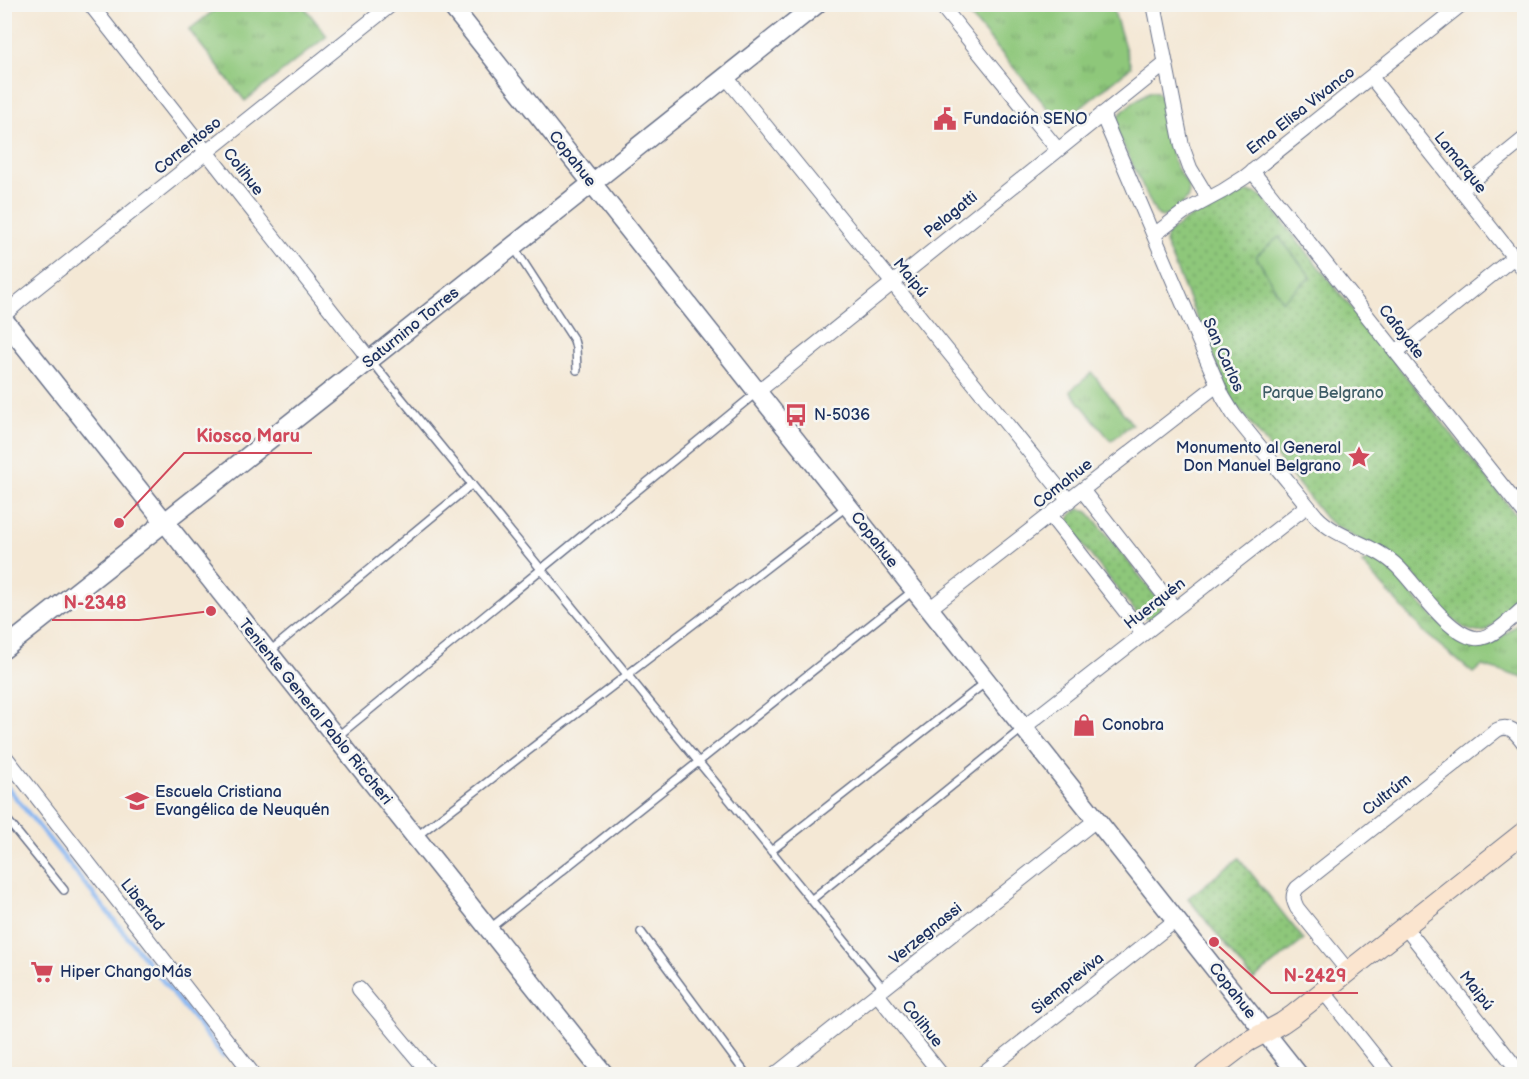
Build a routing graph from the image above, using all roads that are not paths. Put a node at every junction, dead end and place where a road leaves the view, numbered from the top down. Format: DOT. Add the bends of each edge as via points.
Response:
graph roads {
  1 [pos="90,4"];
  2 [pos="392,4"];
  3 [pos="450,4"];
  4 [pos="817,4"];
  5 [pos="940,4"];
  6 [pos="1154,4"];
  7 [pos="1462,4"];
  8 [pos="1165,64"];
  9 [pos="726,76"];
  10 [pos="1371,77"];
  11 [pos="1102,114"];
  12 [pos="1524,139"];
  13 [pos="1058,150"];
  14 [pos="207,152"];
  15 [pos="1252,171"];
  16 [pos="591,184"];
  17 [pos="1461,190"];
  18 [pos="1208,198"];
  19 [pos="1154,236"];
  20 [pos="513,246"];
  21 [pos="1514,257"];
  22 [pos="1524,270"];
  23 [pos="893,283"];
  24 [pos="4,315"];
  25 [pos="4,320"];
  26 [pos="1396,352"];
  27 [pos="370,360"];
  28 [pos="578,370"];
  29 [pos="1217,385"];
  30 [pos="757,392"];
  31 [pos="472,484"];
  32 [pos="1082,490"];
  33 [pos="1069,501"];
  34 [pos="847,506"];
  35 [pos="1307,506"];
  36 [pos="1524,513"];
  37 [pos="1050,515"];
  38 [pos="165,523"];
  39 [pos="541,570"];
  40 [pos="914,590"];
  41 [pos="1524,608"];
  42 [pos="929,609"];
  43 [pos="1175,609"];
  44 [pos="1143,634"];
  45 [pos="4,650"];
  46 [pos="268,653"];
  47 [pos="627,675"];
  48 [pos="986,681"];
  49 [pos="1023,728"];
  50 [pos="336,738"];
  51 [pos="1524,743"];
  52 [pos="4,755"];
  53 [pos="698,762"];
  54 [pos="4,816"];
  55 [pos="1096,820"];
  56 [pos="1524,832"];
  57 [pos="415,838"];
  58 [pos="771,850"];
  59 [pos="64,890"];
  60 [pos="811,900"];
  61 [pos="1176,920"];
  62 [pos="1405,927"];
  63 [pos="488,929"];
  64 [pos="641,932"];
  65 [pos="1348,972"];
  66 [pos="359,989"];
  67 [pos="880,992"];
  68 [pos="1323,992"];
  69 [pos="1265,1032"];
  70 [pos="253,1074"];
  71 [pos="430,1074"];
  72 [pos="604,1074"];
  73 [pos="746,1074"];
  74 [pos="776,1074"];
  75 [pos="941,1074"];
  76 [pos="982,1074"];
  77 [pos="1205,1074"];
  78 [pos="1298,1074"];
  79 [pos="1389,1074"];
  80 [pos="1521,1074"];
  1 -- 14 [label="street, Colihue"];
  2 -- 14 [label="street, Correntoso"];
  3 -- 16 [label="street, Copahue"];
  4 -- 9 [label="street, Saturnino Torres"];
  5 -- 13 [label="street"];
  6 -- 8 [label="street"];
  7 -- 10 [label="street, Ema Elisa Vivanco"];
  8 -- 11 [label="street, Pelagatti"];
  8 -- 18 [label="street" via="1184,153"];
  9 -- 16 [label="street, Saturnino Torres"];
  9 -- 23 [label="street, Maipú"];
  10 -- 15 [label="street, Ema Elisa Vivanco"];
  10 -- 17 [label="street, Lamarque"];
  11 -- 13 [label="street, Pelagatti"];
  11 -- 19 [label="street, San Carlos"];
  12 -- 17 [label="street"];
  13 -- 23 [label="street, Pelagatti"];
  14 -- 24 [label="street, Correntoso"];
  14 -- 27 [label="street, Colihue"];
  15 -- 18 [label="street, Ema Elisa Vivanco"];
  15 -- 26 [label="street, Cafayate"];
  16 -- 20 [label="street, Saturnino Torres"];
  16 -- 30 [label="street, Copahue"];
  17 -- 21 [label="street, Lamarque"];
  18 -- 19 [label="street, Ema Elisa Vivanco"];
  19 -- 29 [label="street, San Carlos"];
  20 -- 27 [label="street, Saturnino Torres"];
  20 -- 28 [label="lane" via="574,340"];
  21 -- 22 [label="street, Lamarque"];
  21 -- 26 [label="street"];
  23 -- 30 [label="street, Pelagatti"];
  23 -- 33 [label="street, Maipú"];
  25 -- 38 [label="street, Teniente General Pablo Riccheri"];
  26 -- 36 [label="street, Cafayate"];
  27 -- 31 [label="lane"];
  27 -- 38 [label="street, Saturnino Torres"];
  29 -- 32 [label="street, Comahue"];
  29 -- 35 [label="street, San Carlos" via="1230,410"];
  30 -- 34 [label="street, Copahue"];
  30 -- 39 [label="lane"];
  31 -- 39 [label="lane"];
  31 -- 46 [label="lane"];
  32 -- 33 [label="street, Comahue"];
  32 -- 43 [label="street"];
  33 -- 37 [label="street, Comahue"];
  34 -- 40 [label="street, Copahue"];
  34 -- 47 [label="lane"];
  35 -- 41 [label="street, San Carlos" via="1325,526 1391,561 1459,632 1483,638"];
  35 -- 43 [label="street, Huerquén"];
  37 -- 42 [label="street, Comahue"];
  37 -- 44 [label="street"];
  38 -- 45 [label="street, Saturnino Torres"];
  38 -- 46 [label="street, Teniente General Pablo Riccheri"];
  39 -- 47 [label="lane"];
  39 -- 50 [label="lane"];
  40 -- 42 [label="street, Copahue"];
  40 -- 53 [label="lane"];
  42 -- 48 [label="street, Copahue"];
  43 -- 44 [label="street, Huerquén"];
  44 -- 49 [label="street, Huerquén"];
  46 -- 50 [label="street, Teniente General Pablo Riccheri"];
  47 -- 53 [label="lane"];
  47 -- 57 [label="lane"];
  48 -- 49 [label="street, Copahue"];
  48 -- 58 [label="lane"];
  49 -- 55 [label="street, Copahue"];
  49 -- 60 [label="lane"];
  50 -- 57 [label="street, Teniente General Pablo Riccheri"];
  51 -- 65 [label="street, Cultrúm" via="1505,727 1493,732 1295,891 1297,908"];
  52 -- 70 [label="street, Libertad"];
  53 -- 58 [label="lane"];
  53 -- 63 [label="lane"];
  54 -- 59 [label="lane"];
  55 -- 61 [label="street, Copahue"];
  55 -- 67 [label="street, Verzegnassi"];
  56 -- 62 [label="main road"];
  57 -- 63 [label="street, Teniente General Pablo Riccheri"];
  58 -- 60 [label="lane"];
  60 -- 67 [label="lane"];
  61 -- 69 [label="street, Copahue"];
  61 -- 76 [label="street, Siempreviva"];
  62 -- 65 [label="main road"];
  62 -- 80 [label="street, Maipú"];
  63 -- 72 [label="street, Teniente General Pablo Riccheri"];
  64 -- 73 [label="lane"];
  65 -- 68 [label="main road"];
  66 -- 71 [label="street"];
  67 -- 74 [label="street, Verzegnassi"];
  67 -- 75 [label="street, Colihue"];
  68 -- 69 [label="main road"];
  68 -- 79 [label="street"];
  69 -- 77 [label="main road"];
  69 -- 78 [label="street, Copahue"];
}
